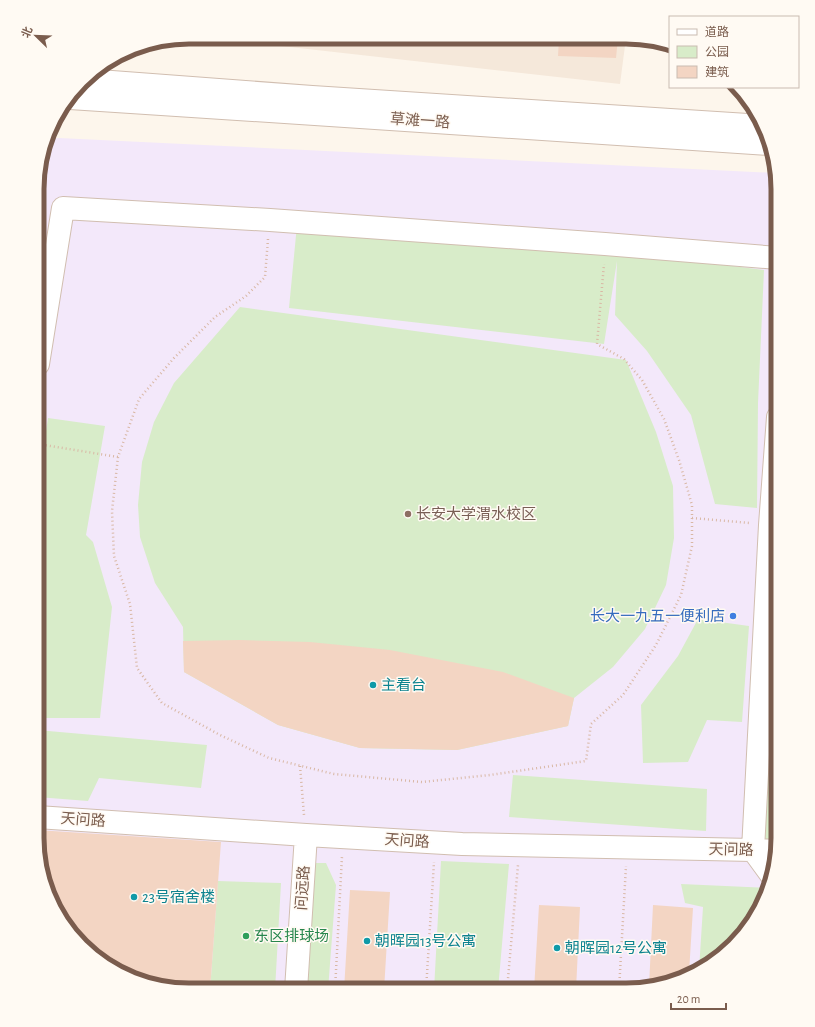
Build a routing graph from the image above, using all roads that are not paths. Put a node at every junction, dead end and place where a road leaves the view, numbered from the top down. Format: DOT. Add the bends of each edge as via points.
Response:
graph roads {
  1 [pos="93,81"];
  2 [pos="76,98"];
  3 [pos="756,126"];
  4 [pos="763,144"];
  5 [pos="771,257"];
  6 [pos="44,327"];
  7 [pos="771,512"];
  8 [pos="44,817"];
  9 [pos="306,835"];
  10 [pos="753,850"];
  11 [pos="771,851"];
  12 [pos="767,869"];
  13 [pos="296,983"];
  1 -- 3 [label="street, 草滩一路"];
  2 -- 4 [label="street, 草滩一路"];
  5 -- 6 [label="street" via="270,220 63,208"];
  7 -- 10 [label="street"];
  8 -- 9 [label="street, 天问路"];
  9 -- 10 [label="street, 天问路" via="462,844"];
  9 -- 13 [label="street, 问远路"];
  10 -- 11 [label="street, 天问路"];
  10 -- 12 [label="street"];
}
